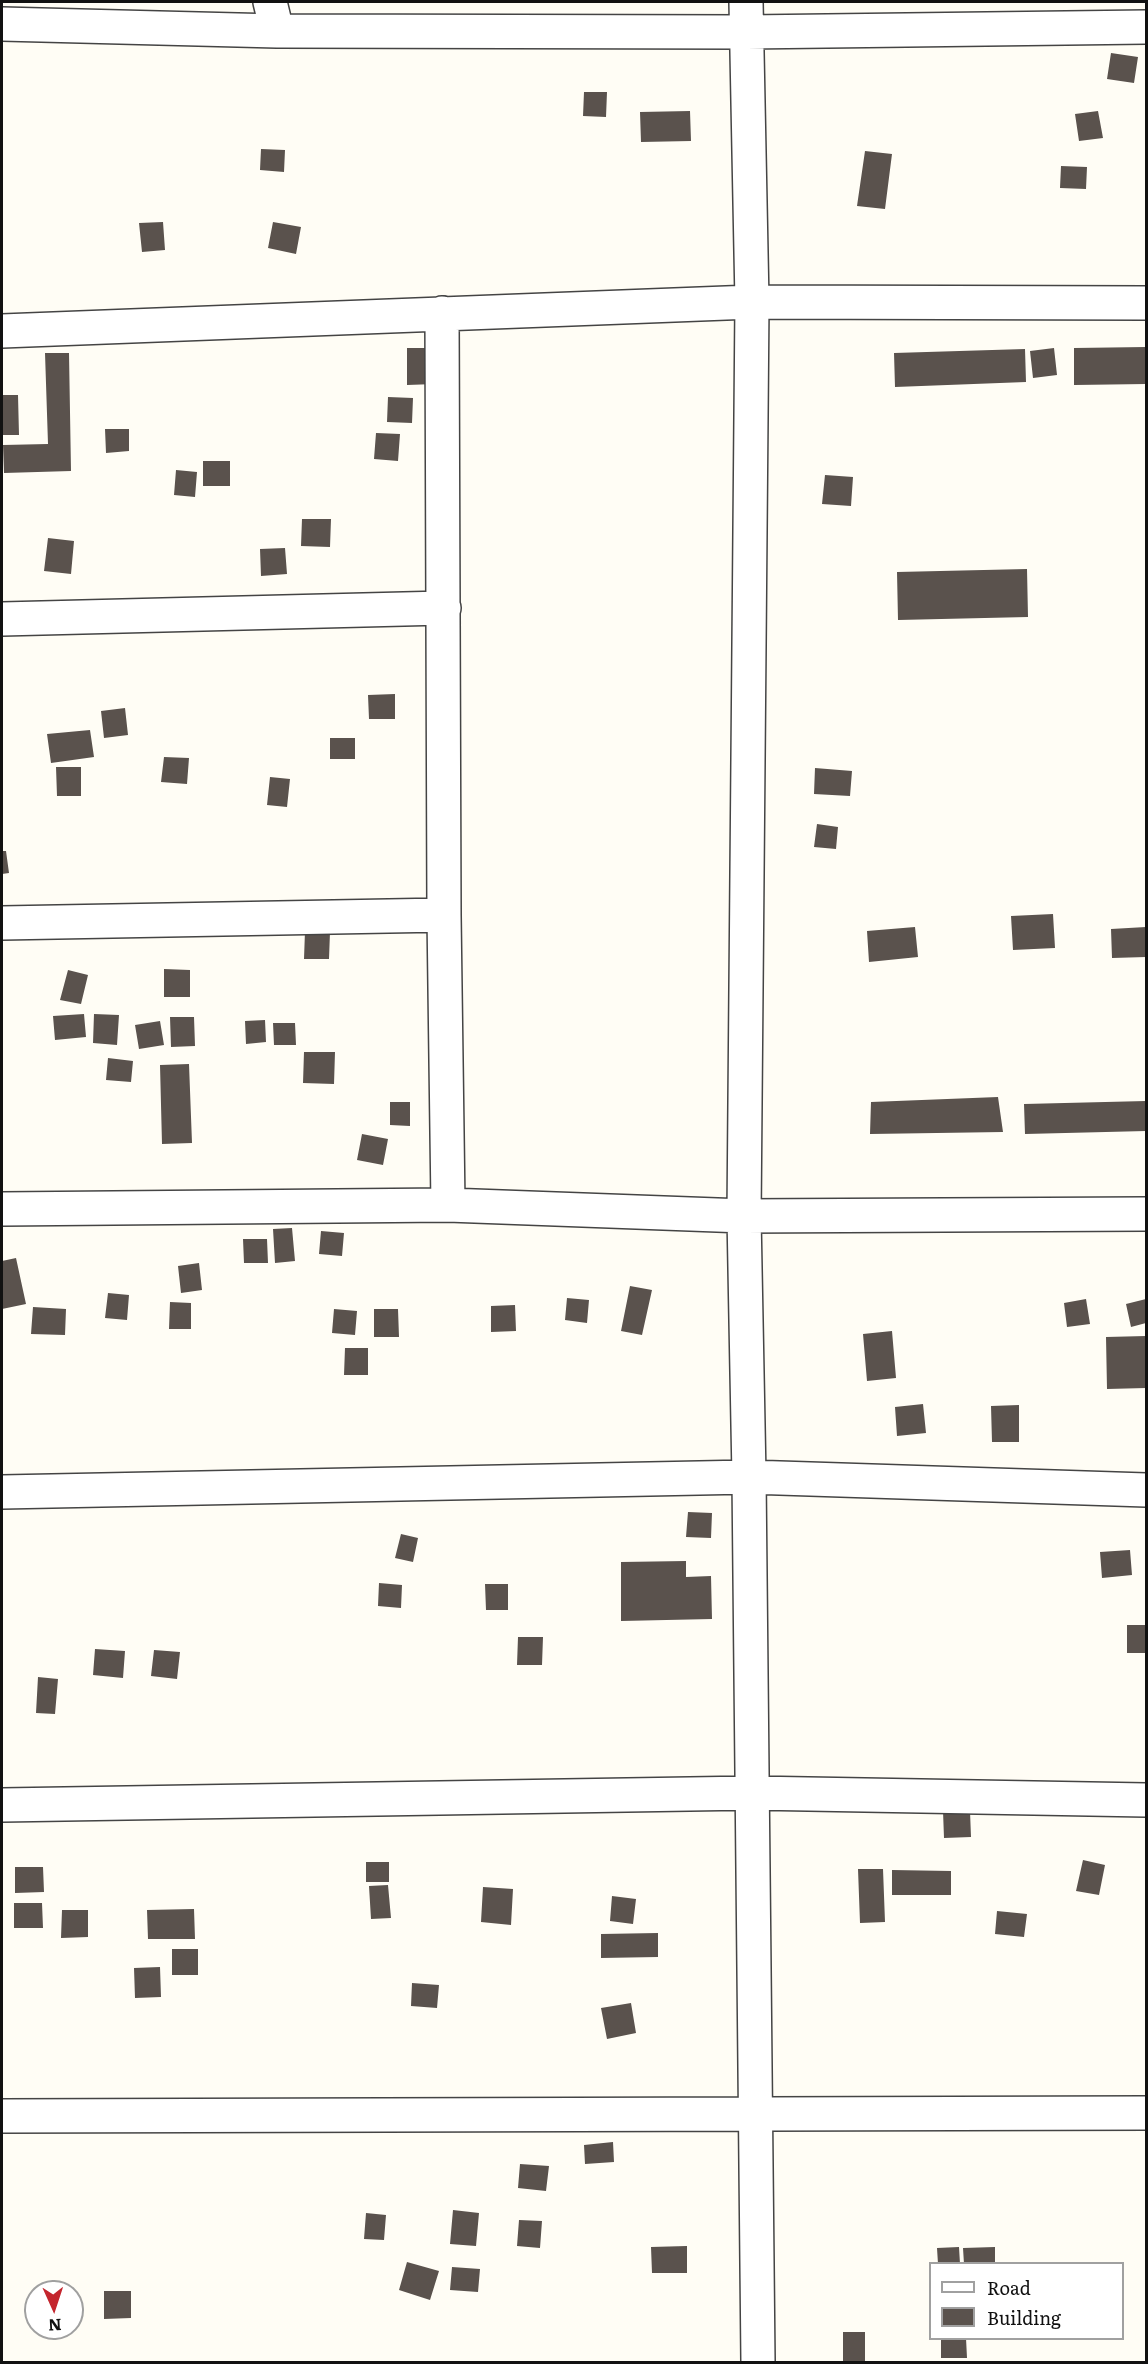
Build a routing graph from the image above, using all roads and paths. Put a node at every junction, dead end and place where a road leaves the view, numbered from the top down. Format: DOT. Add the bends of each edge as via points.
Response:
graph roads {
  1 [pos="274,16"];
  2 [pos="746,17"];
  3 [pos="2,24"];
  4 [pos="1146,27"];
  5 [pos="752,302"];
  6 [pos="1146,303"];
  7 [pos="442,313"];
  8 [pos="2,331"];
  9 [pos="444,608"];
  10 [pos="2,619"];
  11 [pos="444,915"];
  12 [pos="2,923"];
  13 [pos="448,1205"];
  14 [pos="2,1209"];
  15 [pos="1146,1214"];
  16 [pos="744,1216"];
  17 [pos="749,1477"];
  18 [pos="1146,1490"];
  19 [pos="2,1492"];
  20 [pos="752,1793"];
  21 [pos="1146,1800"];
  22 [pos="2,1805"];
  23 [pos="754,2112"];
  24 [pos="1146,2113"];
  25 [pos="2,2116"];
  26 [pos="758,2362"];
  1 -- 2 [label="street"];
  1 -- 3 [label="street"];
  2 -- 4 [label="street"];
  2 -- 5 [label="street"];
  5 -- 6 [label="street"];
  5 -- 7 [label="street"];
  5 -- 16 [label="street"];
  7 -- 8 [label="street"];
  7 -- 9 [label="street"];
  9 -- 10 [label="street"];
  9 -- 11 [label="street"];
  11 -- 12 [label="street"];
  11 -- 13 [label="street"];
  13 -- 14 [label="street"];
  13 -- 16 [label="street"];
  15 -- 16 [label="street"];
  16 -- 17 [label="street"];
  17 -- 18 [label="street"];
  17 -- 19 [label="street"];
  17 -- 20 [label="street"];
  20 -- 21 [label="street"];
  20 -- 22 [label="street"];
  20 -- 23 [label="street"];
  23 -- 24 [label="street"];
  23 -- 25 [label="street"];
  23 -- 26 [label="street"];
}
